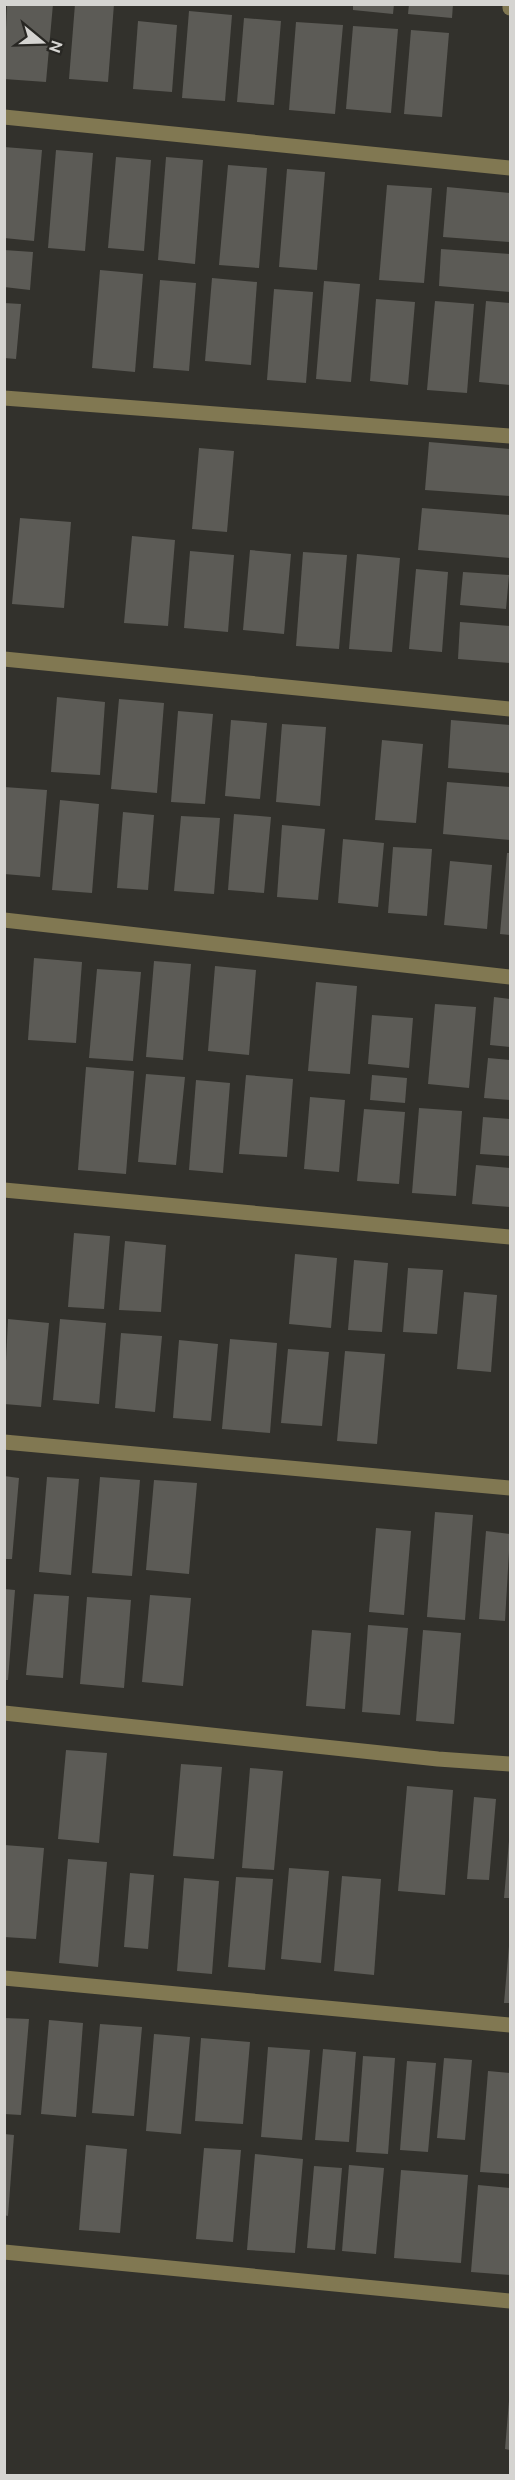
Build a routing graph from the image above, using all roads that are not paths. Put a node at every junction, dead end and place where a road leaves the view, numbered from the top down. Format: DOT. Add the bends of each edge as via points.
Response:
graph roads {
  1 [pos="4,117"];
  2 [pos="510,168"];
  3 [pos="4,398"];
  4 [pos="510,436"];
  5 [pos="4,659"];
  6 [pos="510,709"];
  7 [pos="4,920"];
  8 [pos="510,976"];
  9 [pos="4,1190"];
  10 [pos="510,1237"];
  11 [pos="4,1442"];
  12 [pos="510,1488"];
  13 [pos="4,1713"];
  14 [pos="510,1764"];
  15 [pos="4,1978"];
  16 [pos="510,2025"];
  17 [pos="4,2253"];
  18 [pos="510,2301"];
  1 -- 2 [label="street"];
  3 -- 4 [label="street"];
  5 -- 6 [label="street"];
  7 -- 8 [label="street"];
  9 -- 10 [label="street"];
  11 -- 12 [label="street"];
  13 -- 14 [label="street"];
  15 -- 16 [label="street"];
  17 -- 18 [label="street"];
}
